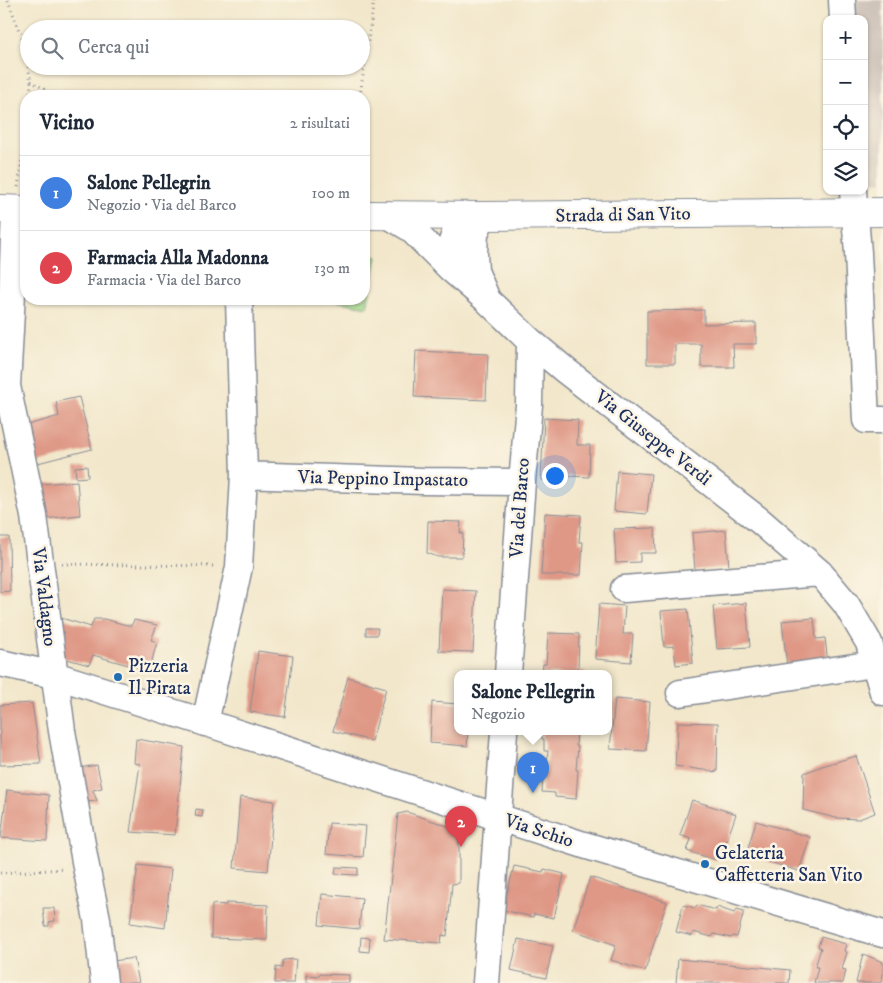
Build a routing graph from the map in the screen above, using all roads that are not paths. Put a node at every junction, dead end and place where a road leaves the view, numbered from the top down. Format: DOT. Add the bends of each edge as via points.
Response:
graph roads {
  1 [pos="842,0"];
  2 [pos="843,15"];
  3 [pos="854,202"];
  4 [pos="14,210"];
  5 [pos="883,212"];
  6 [pos="376,215"];
  7 [pos="472,216"];
  8 [pos="451,269"];
  9 [pos="487,300"];
  10 [pos="239,305"];
  11 [pos="530,341"];
  12 [pos="883,420"];
  13 [pos="244,475"];
  14 [pos="522,482"];
  15 [pos="820,573"];
  16 [pos="624,589"];
  17 [pos="0,663"];
  18 [pos="874,664"];
  19 [pos="508,670"];
  20 [pos="54,675"];
  21 [pos="883,692"];
  22 [pos="680,694"];
  23 [pos="205,723"];
  24 [pos="504,735"];
  25 [pos="498,818"];
  26 [pos="883,934"];
  27 [pos="104,983"];
  28 [pos="486,983"];
  1 -- 2 [label="street"];
  3 -- 5 [label="main road, Strada di San Vito"];
  3 -- 7 [label="main road, Strada di San Vito"];
  3 -- 12 [label="street" via="866,420"];
  4 -- 20 [label="street, Via Valdagno" via="6,386 34,516"];
  6 -- 7 [label="main road, Strada di San Vito"];
  6 -- 8 [label="street, Via Giuseppe Verdi" via="410,228"];
  7 -- 8 [label="street" via="452,242"];
  7 -- 9 [label="street, Via Giuseppe Verdi" via="475,271"];
  8 -- 9 [label="street, Via Giuseppe Verdi"];
  9 -- 11 [label="street, Via Giuseppe Verdi"];
  10 -- 13 [label="street"];
  11 -- 14 [label="street, Via del Barco" via="529,405"];
  11 -- 15 [label="street, Via Giuseppe Verdi" via="760,521"];
  13 -- 14 [label="street, Via Peppino Impastato"];
  13 -- 23 [label="street" via="239,567"];
  14 -- 19 [label="street, Via del Barco"];
  15 -- 16 [label="street"];
  15 -- 18 [label="street, Via Giuseppe Verdi" via="846,604 868,642"];
  17 -- 20 [label="street, Via Schio"];
  18 -- 21 [label="street, Via Giuseppe Verdi"];
  18 -- 22 [label="street"];
  20 -- 23 [label="street, Via Schio"];
  20 -- 27 [label="street, Via Valdagno" via="86,867 98,919"];
  23 -- 25 [label="street, Via Schio"];
  24 -- 25 [label="street"];
  25 -- 26 [label="street, Via Schio"];
  25 -- 28 [label="street"];
}
